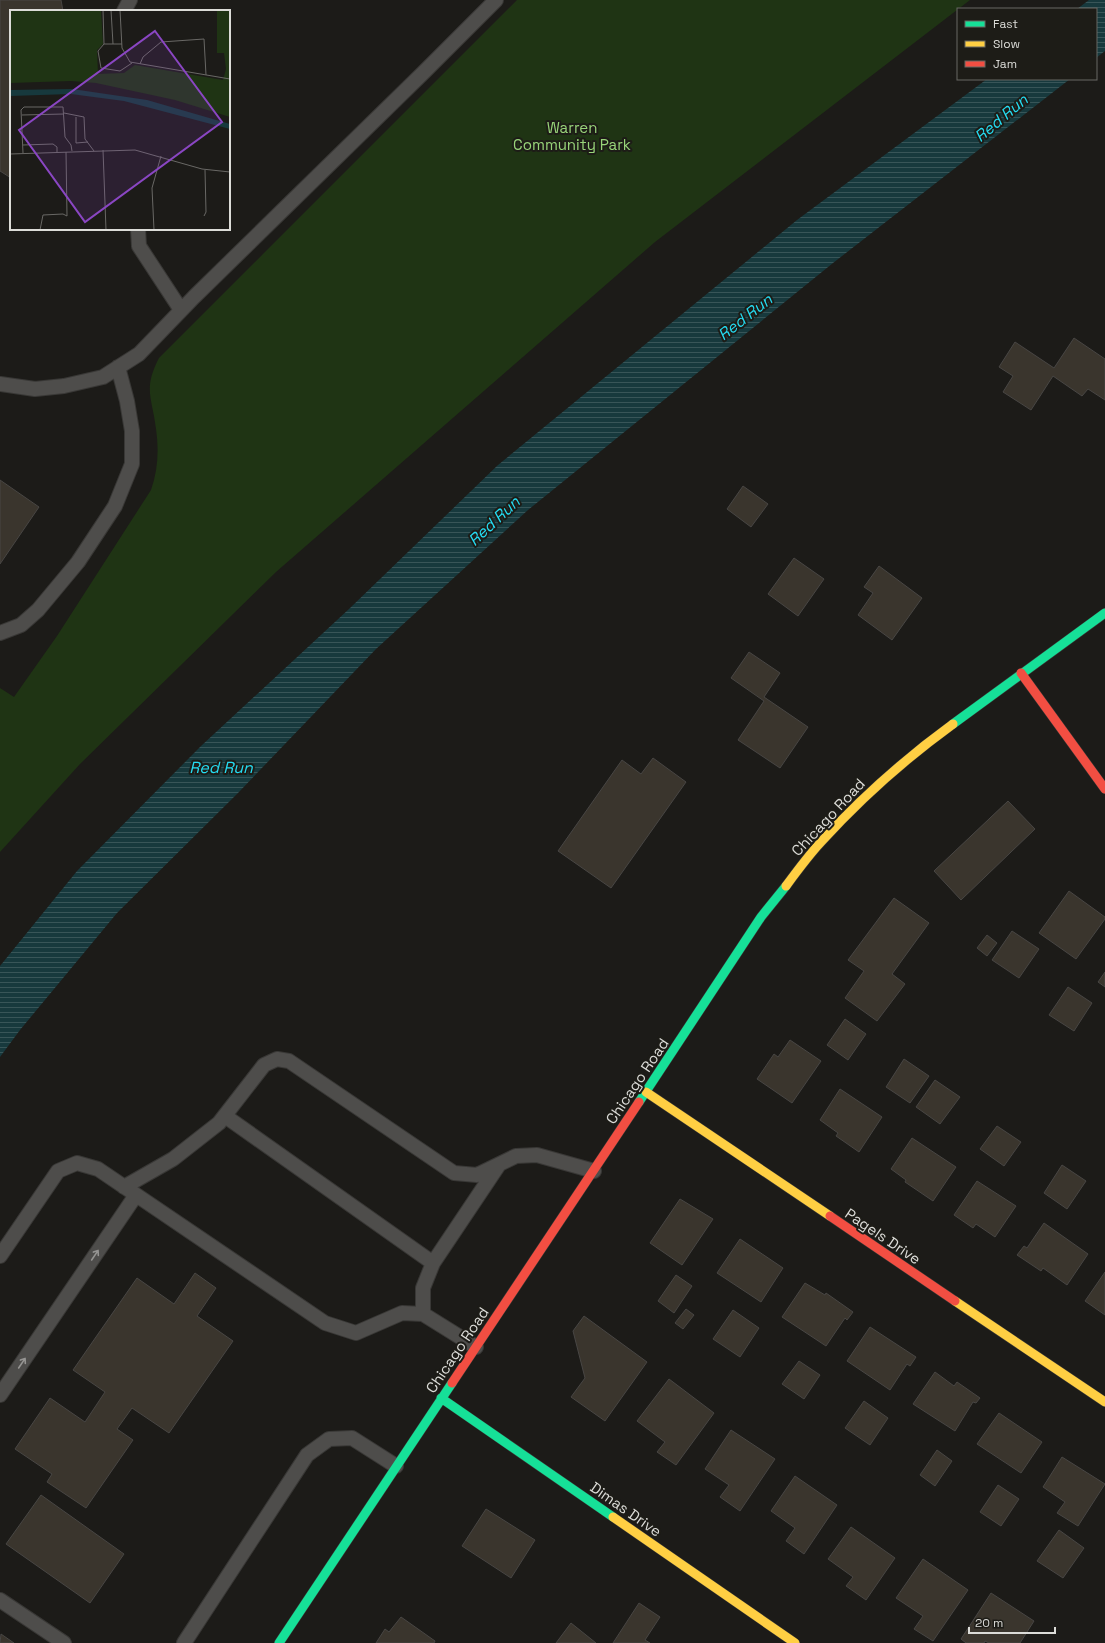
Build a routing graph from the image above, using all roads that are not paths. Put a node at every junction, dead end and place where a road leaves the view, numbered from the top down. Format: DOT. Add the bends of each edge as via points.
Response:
graph roads {
  1 [pos="130,0"];
  2 [pos="496,0"];
  3 [pos="125,10"];
  4 [pos="138,230"];
  5 [pos="181,310"];
  6 [pos="118,367"];
  7 [pos="0,384"];
  8 [pos="1105,613"];
  9 [pos="0,633"];
  10 [pos="1021,673"];
  11 [pos="1105,790"];
  12 [pos="646,1092"];
  13 [pos="225,1116"];
  14 [pos="498,1166"];
  15 [pos="594,1171"];
  16 [pos="124,1187"];
  17 [pos="136,1195"];
  18 [pos="0,1256"];
  19 [pos="433,1263"];
  20 [pos="424,1314"];
  21 [pos="476,1347"];
  22 [pos="0,1395"];
  23 [pos="441,1398"];
  24 [pos="1105,1402"];
  25 [pos="396,1466"];
  26 [pos="0,1600"];
  27 [pos="64,1643"];
  28 [pos="184,1643"];
  29 [pos="279,1643"];
  30 [pos="795,1643"];
  1 -- 3 [label="lane"];
  2 -- 5 [label="lane"];
  4 -- 5 [label="lane" via="139,246"];
  5 -- 6 [label="lane" via="139,354"];
  6 -- 7 [label="lane" via="103,377 64,386 35,389"];
  6 -- 9 [label="lane" via="132,431 132,464 115,506 78,562 38,610 21,625"];
  8 -- 10 [label="street, Chicago Road"];
  10 -- 11 [label="street"];
  10 -- 12 [label="street, Chicago Road" via="904,762 875,787 820,843 760,918"];
  12 -- 15 [label="street, Chicago Road"];
  12 -- 24 [label="street, Pagels Drive"];
  13 -- 14 [label="lane" via="264,1065 277,1059 289,1061 454,1173 477,1175"];
  13 -- 16 [label="lane" via="172,1159"];
  13 -- 19 [label="lane"];
  14 -- 15 [label="lane" via="516,1156 536,1155"];
  14 -- 19 [label="lane"];
  15 -- 21 [label="street, Chicago Road"];
  16 -- 17 [label="lane"];
  16 -- 18 [label="lane" via="98,1169 77,1163 58,1171"];
  17 -- 20 [label="lane" via="325,1323 356,1333 402,1313"];
  22 -- 17 [label="lane, one-way"];
  19 -- 20 [label="lane" via="423,1288"];
  20 -- 21 [label="lane"];
  21 -- 23 [label="street, Chicago Road"];
  23 -- 25 [label="street, Chicago Road"];
  23 -- 30 [label="street, Dimas Drive"];
  25 -- 28 [label="lane" via="352,1438 330,1440 307,1455"];
  25 -- 29 [label="street, Chicago Road"];
  26 -- 27 [label="lane"];
}
